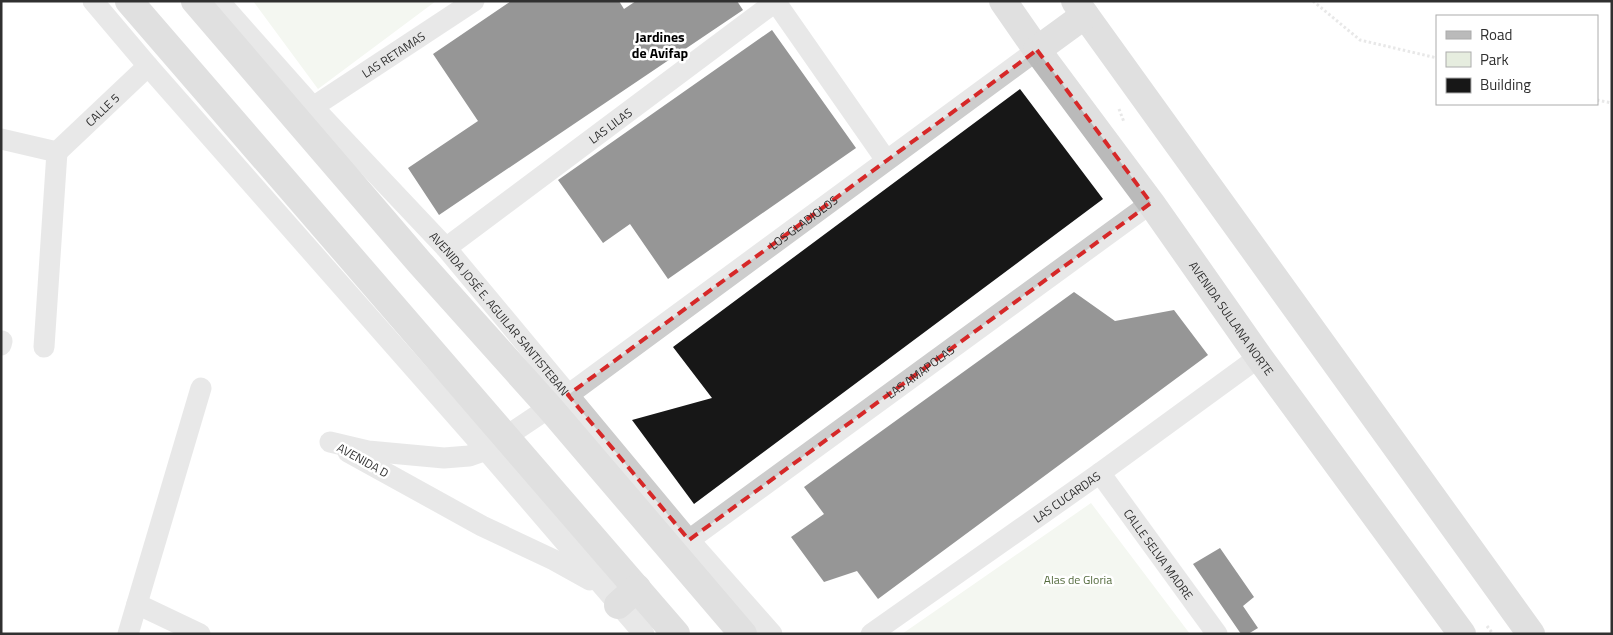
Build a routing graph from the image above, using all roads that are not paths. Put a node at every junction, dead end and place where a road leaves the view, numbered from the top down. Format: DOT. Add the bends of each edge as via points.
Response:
graph roads {
  1 [pos="92,1"];
  2 [pos="129,1"];
  3 [pos="195,1"];
  4 [pos="219,1"];
  5 [pos="1003,1"];
  6 [pos="775,2"];
  7 [pos="467,3"];
  8 [pos="1080,8"];
  9 [pos="1033,53"];
  10 [pos="148,66"];
  11 [pos="314,107"];
  12 [pos="1,139"];
  13 [pos="57,152"];
  14 [pos="886,160"];
  15 [pos="1151,203"];
  16 [pos="446,248"];
  17 [pos="44,347"];
  18 [pos="1259,357"];
  19 [pos="201,388"];
  20 [pos="567,395"];
  21 [pos="495,443"];
  22 [pos="1100,473"];
  23 [pos="689,540"];
  24 [pos="619,594"];
  25 [pos="137,604"];
  26 [pos="128,634"];
  27 [pos="200,634"];
  28 [pos="644,634"];
  29 [pos="676,634"];
  30 [pos="743,634"];
  31 [pos="772,634"];
  32 [pos="871,634"];
  33 [pos="1217,634"];
  34 [pos="1462,634"];
  35 [pos="1531,634"];
  1 -- 10 [label="street"];
  2 -- 21 [label="main road"];
  3 -- 20 [label="main road, AVENIDA JOSÉ E. AGUILAR SANTISTEBAN" via="420,263"];
  4 -- 11 [label="street, AVENIDA JOSÉ E. AGUILAR SANTISTEBAN"];
  5 -- 9 [label="main road, AVENIDA SULLANA NORTE"];
  6 -- 14 [label="street"];
  6 -- 16 [label="street, LAS LILAS"];
  7 -- 11 [label="street, LAS RETAMAS"];
  8 -- 9 [label="main road"];
  8 -- 35 [label="main road"];
  9 -- 14 [label="street"];
  9 -- 15 [label="main road, AVENIDA SULLANA NORTE"];
  9 -- 20 [label="street, LOS GLADIOLOS"];
  10 -- 13 [label="street, CALLE 5"];
  10 -- 21 [label="street"];
  11 -- 16 [label="street, AVENIDA JOSÉ E. AGUILAR SANTISTEBAN"];
  12 -- 13 [label="street"];
  13 -- 17 [label="street"];
  14 -- 20 [label="street"];
  15 -- 18 [label="main road, AVENIDA SULLANA NORTE"];
  15 -- 23 [label="street, LAS AMAPOLAS"];
  16 -- 20 [label="street, AVENIDA JOSÉ E. AGUILAR SANTISTEBAN"];
  18 -- 22 [label="street, LAS CUCARDAS"];
  18 -- 34 [label="main road, AVENIDA SULLANA NORTE"];
  19 -- 25 [label="street"];
  20 -- 21 [label="street, AVENIDA D"];
  20 -- 23 [label="street, AVENIDA JOSÉ E. AGUILAR SANTISTEBAN"];
  20 -- 30 [label="main road, AVENIDA JOSÉ E. AGUILAR SANTISTEBAN"];
  21 -- 24 [label="main road"];
  21 -- 24 [label="street, AVENIDA D" via="469,456 444,458 368,450 330,442 482,526"];
  22 -- 32 [label="street, LAS CUCARDAS"];
  22 -- 33 [label="street, CALLE SELVA MADRE"];
  23 -- 31 [label="street, AVENIDA JOSÉ E. AGUILAR SANTISTEBAN"];
  24 -- 28 [label="street"];
  24 -- 29 [label="main road"];
  25 -- 26 [label="street"];
  25 -- 27 [label="street"];
}
